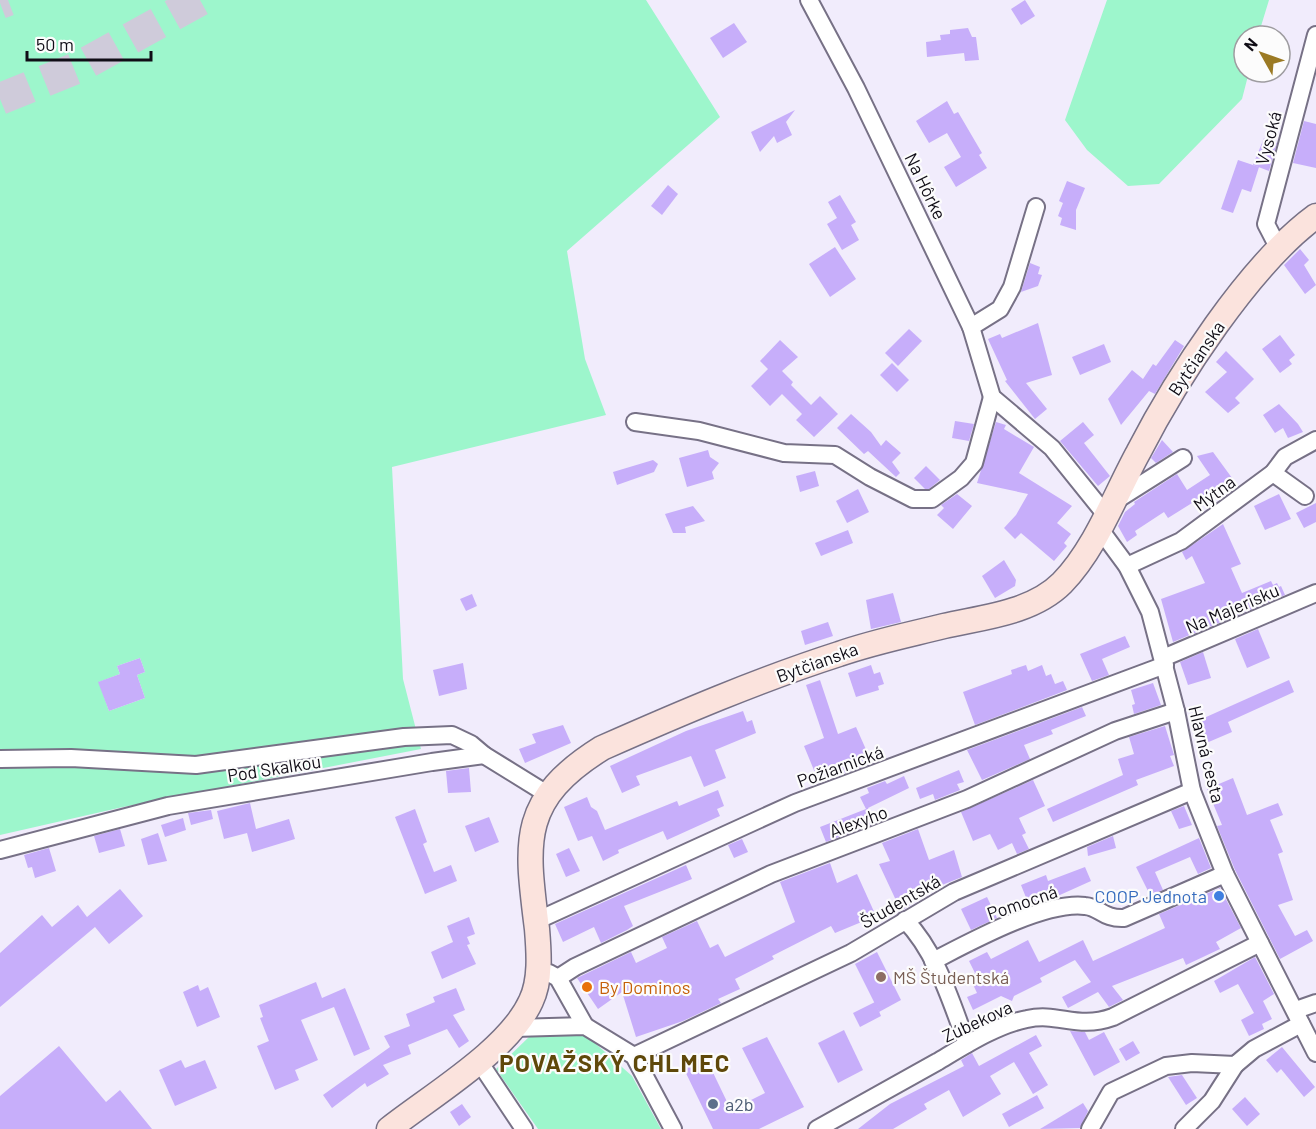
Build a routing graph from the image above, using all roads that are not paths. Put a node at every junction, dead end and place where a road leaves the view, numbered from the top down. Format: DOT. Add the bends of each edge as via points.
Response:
graph roads {
  1 [pos="809,0"];
  2 [pos="1316,35"];
  3 [pos="1036,207"];
  4 [pos="1316,216"];
  5 [pos="1279,249"];
  6 [pos="971,327"];
  7 [pos="992,397"];
  8 [pos="635,422"];
  9 [pos="1316,440"];
  10 [pos="1183,458"];
  11 [pos="1273,473"];
  12 [pos="1305,496"];
  13 [pos="1105,515"];
  14 [pos="1127,566"];
  15 [pos="1316,593"];
  16 [pos="1164,662"];
  17 [pos="1176,711"];
  18 [pos="484,755"];
  19 [pos="0,759"];
  20 [pos="1192,791"];
  21 [pos="547,794"];
  22 [pos="0,849"];
  23 [pos="1225,874"];
  24 [pos="905,920"];
  25 [pos="536,921"];
  26 [pos="1260,943"];
  27 [pos="933,961"];
  28 [pos="548,972"];
  29 [pos="1316,1003"];
  30 [pos="1298,1017"];
  31 [pos="585,1026"];
  32 [pos="514,1028"];
  33 [pos="968,1044"];
  34 [pos="1316,1053"];
  35 [pos="634,1056"];
  36 [pos="478,1060"];
  37 [pos="1235,1065"];
  38 [pos="389,1129"];
  39 [pos="524,1129"];
  40 [pos="673,1129"];
  41 [pos="817,1129"];
  42 [pos="1090,1129"];
  43 [pos="1184,1129"];
  1 -- 6 [label="street, Na Hôrke" via="898,172"];
  2 -- 5 [label="street, Vysoká" via="1266,224"];
  3 -- 6 [label="street" via="1012,287 1000,309"];
  4 -- 5 [label="main road, Bytčianska"];
  5 -- 13 [label="main road, Bytčianska" via="1238,298 1172,393"];
  6 -- 7 [label="street, Na Hôrke"];
  7 -- 8 [label="street" via="974,463 962,478 932,499 913,499 835,455 784,453 708,433"];
  7 -- 13 [label="street" via="1052,448"];
  9 -- 11 [label="street, Mýtna" via="1285,457"];
  10 -- 13 [label="street"];
  11 -- 12 [label="street"];
  11 -- 14 [label="street, Mýtna" via="1181,541"];
  13 -- 14 [label="street, Hlavná cesta"];
  13 -- 21 [label="main road, Bytčianska" via="1070,575 1042,598 996,614 873,643 789,671 602,748 575,765"];
  14 -- 16 [label="street, Hlavná cesta" via="1150,612"];
  15 -- 16 [label="street, Na Majerisku"];
  16 -- 17 [label="street, Hlavná cesta"];
  16 -- 25 [label="street, Požiarnická" via="795,803"];
  17 -- 20 [label="street, Hlavná cesta"];
  17 -- 28 [label="street, Alexyho" via="1115,731 967,799 771,874 584,963"];
  18 -- 19 [label="street" via="452,735 437,734 196,765 71,758"];
  18 -- 21 [label="street"];
  18 -- 22 [label="street, Pod Skalkou" via="168,806"];
  20 -- 23 [label="street, Hlavná cesta"];
  20 -- 24 [label="street, Študentská" via="954,892"];
  21 -- 25 [label="main road, Bytčianska" via="531,844"];
  23 -- 26 [label="street, Hlavná cesta"];
  23 -- 27 [label="street, Pomocná" via="1124,918 1110,919 1088,906 1062,906 1023,919"];
  24 -- 27 [label="street" via="921,937"];
  24 -- 35 [label="street, Študentská" via="851,953"];
  25 -- 28 [label="main road, Bytčianska"];
  26 -- 30 [label="street, Hlavná cesta"];
  26 -- 33 [label="street, Zúbekova" via="1095,1024 1028,1018"];
  27 -- 33 [label="street"];
  28 -- 31 [label="street"];
  28 -- 32 [label="main road, Bytčianska"];
  29 -- 30 [label="street"];
  30 -- 34 [label="street, Hlavná cesta"];
  30 -- 37 [label="street"];
  31 -- 32 [label="street"];
  31 -- 35 [label="street"];
  32 -- 36 [label="main road, Bytčianska"];
  33 -- 41 [label="street, Zúbekova"];
  35 -- 40 [label="street"];
  36 -- 38 [label="main road, Bytčianska"];
  36 -- 39 [label="street"];
  37 -- 42 [label="street" via="1166,1066 1111,1092"];
  37 -- 43 [label="street" via="1212,1101"];
}
